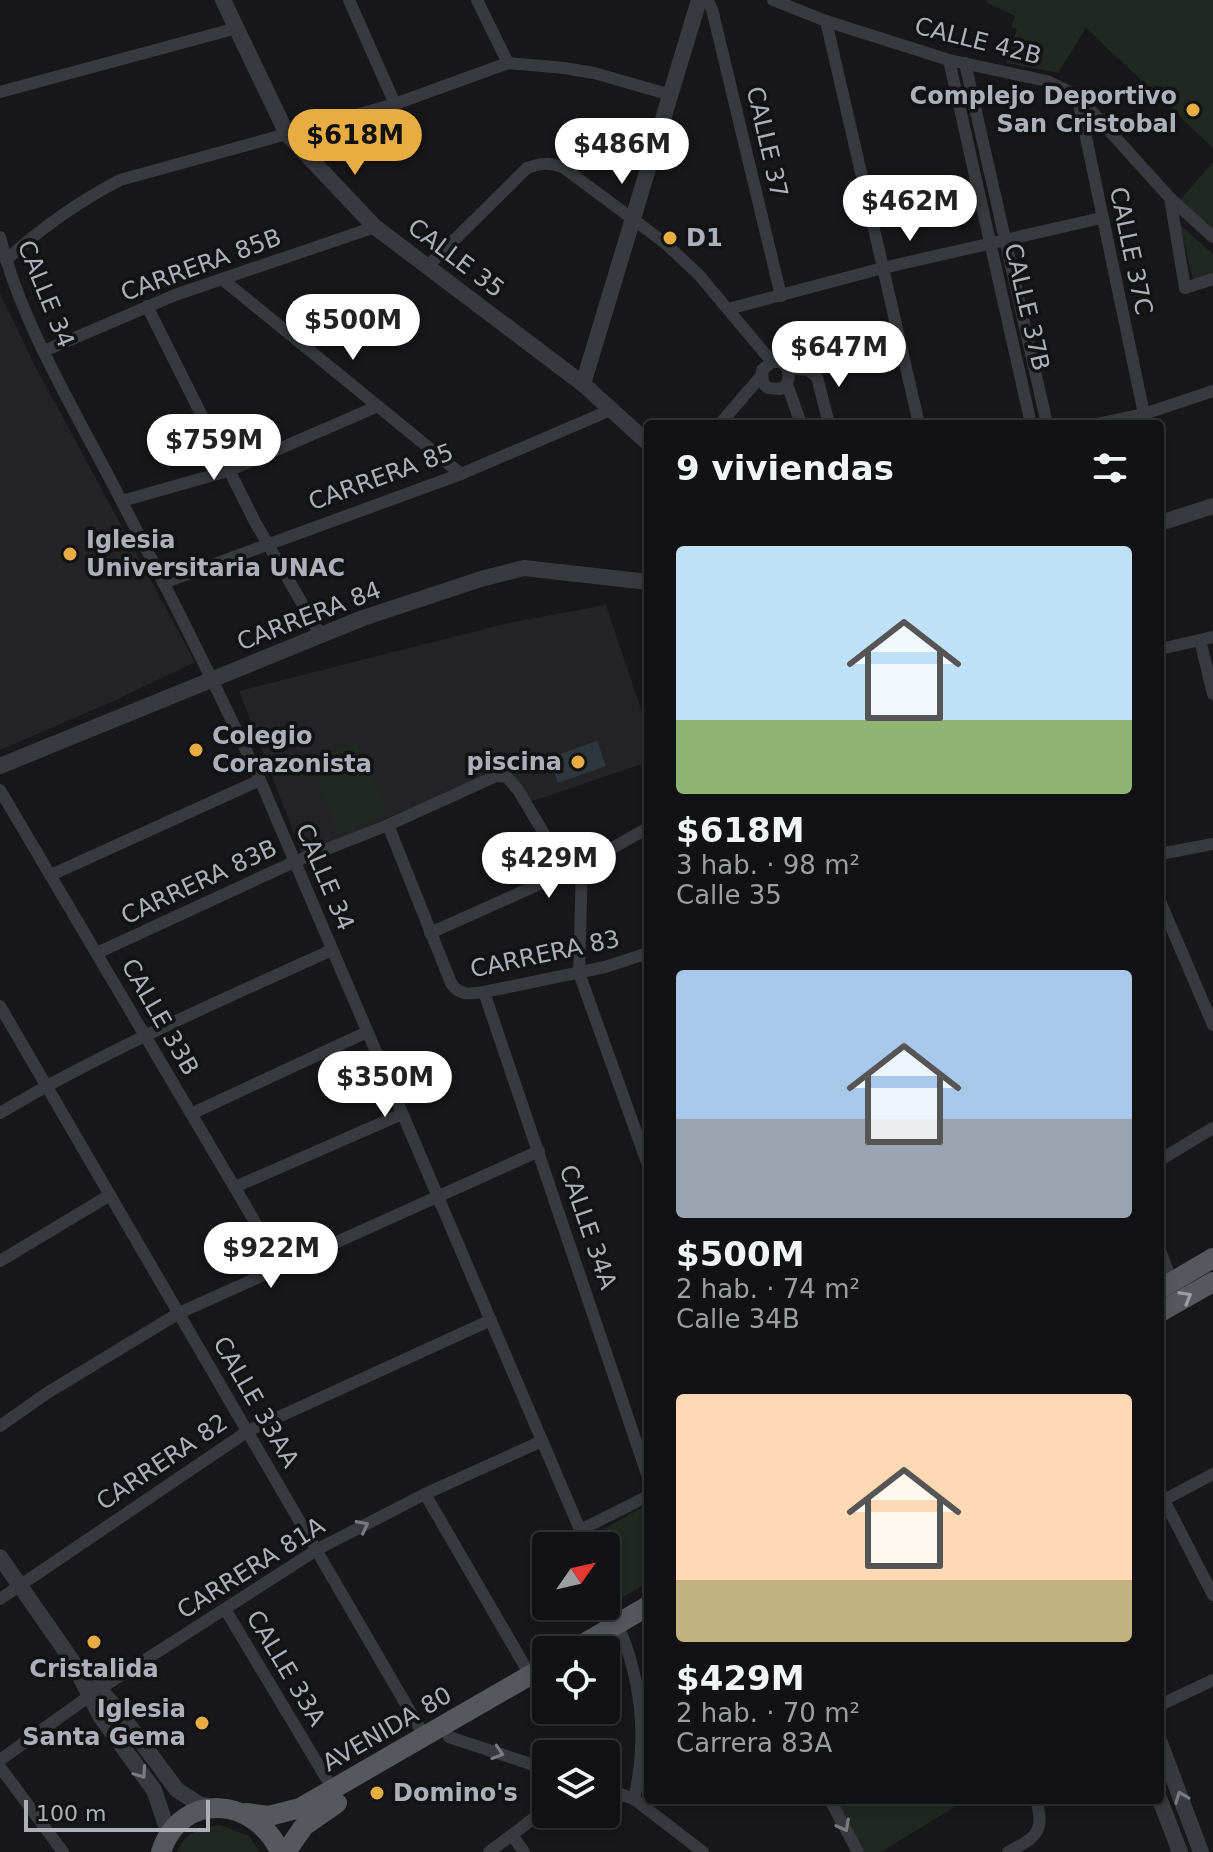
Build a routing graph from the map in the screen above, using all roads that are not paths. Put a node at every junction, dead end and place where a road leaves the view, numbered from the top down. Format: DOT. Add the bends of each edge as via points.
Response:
graph roads {
  1 [pos="223,0"];
  2 [pos="349,0"];
  3 [pos="477,0"];
  4 [pos="699,0"];
  5 [pos="707,0"];
  6 [pos="773,0"];
  7 [pos="826,21"];
  8 [pos="237,28"];
  9 [pos="949,60"];
  10 [pos="508,63"];
  11 [pos="965,63"];
  12 [pos="0,92"];
  13 [pos="671,95"];
  14 [pos="1078,96"];
  15 [pos="395,104"];
  16 [pos="287,134"];
  17 [pos="1170,198"];
  18 [pos="1101,218"];
  19 [pos="633,219"];
  20 [pos="375,227"];
  21 [pos="0,237"];
  22 [pos="1213,237"];
  23 [pos="1005,240"];
  24 [pos="989,244"];
  25 [pos="6,260"];
  26 [pos="427,267"];
  27 [pos="883,268"];
  28 [pos="222,279"];
  29 [pos="1213,279"];
  30 [pos="781,296"];
  31 [pos="147,306"];
  32 [pos="728,309"];
  33 [pos="44,351"];
  34 [pos="772,362"];
  35 [pos="787,368"];
  36 [pos="761,376"];
  37 [pos="583,384"];
  38 [pos="787,384"];
  39 [pos="1213,391"];
  40 [pos="378,406"];
  41 [pos="613,409"];
  42 [pos="1144,414"];
  43 [pos="723,420"];
  44 [pos="800,420"];
  45 [pos="828,420"];
  46 [pos="918,420"];
  47 [pos="1030,420"];
  48 [pos="1046,420"];
  49 [pos="1115,420"];
  50 [pos="644,439"];
  51 [pos="228,471"];
  52 [pos="461,474"];
  53 [pos="122,501"];
  54 [pos="1213,506"];
  55 [pos="1164,522"];
  56 [pos="267,543"];
  57 [pos="644,582"];
  58 [pos="163,583"];
  59 [pos="321,636"];
  60 [pos="1207,639"];
  61 [pos="1164,648"];
  62 [pos="213,679"];
  63 [pos="1213,694"];
  64 [pos="0,766"];
  65 [pos="260,780"];
  66 [pos="0,790"];
  67 [pos="388,825"];
  68 [pos="644,830"];
  69 [pos="1213,844"];
  70 [pos="1164,853"];
  71 [pos="294,862"];
  72 [pos="582,865"];
  73 [pos="567,872"];
  74 [pos="51,875"];
  75 [pos="1164,910"];
  76 [pos="430,933"];
  77 [pos="332,950"];
  78 [pos="97,953"];
  79 [pos="644,954"];
  80 [pos="579,973"];
  81 [pos="484,992"];
  82 [pos="0,1006"];
  83 [pos="1213,1025"];
  84 [pos="367,1032"];
  85 [pos="145,1034"];
  86 [pos="46,1086"];
  87 [pos="0,1113"];
  88 [pos="191,1114"];
  89 [pos="402,1114"];
  90 [pos="1213,1128"];
  91 [pos="539,1151"];
  92 [pos="644,1154"];
  93 [pos="1164,1158"];
  94 [pos="235,1187"];
  95 [pos="110,1195"];
  96 [pos="437,1195"];
  97 [pos="1213,1258"];
  98 [pos="0,1261"];
  99 [pos="281,1266"];
  100 [pos="1213,1282"];
  101 [pos="1166,1285"];
  102 [pos="1164,1310"];
  103 [pos="179,1313"];
  104 [pos="491,1320"];
  105 [pos="0,1426"];
  106 [pos="248,1431"];
  107 [pos="542,1441"];
  108 [pos="644,1465"];
  109 [pos="1213,1474"];
  110 [pos="425,1494"];
  111 [pos="644,1498"];
  112 [pos="1164,1500"];
  113 [pos="1164,1505"];
  114 [pos="580,1530"];
  115 [pos="318,1549"];
  116 [pos="0,1557"];
  117 [pos="20,1585"];
  118 [pos="1213,1595"];
  119 [pos="0,1599"];
  120 [pos="225,1609"];
  121 [pos="644,1609"];
  122 [pos="617,1620"];
  123 [pos="644,1621"];
  124 [pos="621,1629"];
  125 [pos="605,1636"];
  126 [pos="613,1636"];
  127 [pos="532,1660"];
  128 [pos="532,1679"];
  129 [pos="532,1680"];
  130 [pos="1213,1680"];
  131 [pos="95,1693"];
  132 [pos="1164,1703"];
  133 [pos="644,1721"];
  134 [pos="644,1734"];
  135 [pos="425,1737"];
  136 [pos="449,1737"];
  137 [pos="1164,1754"];
  138 [pos="0,1760"];
  139 [pos="532,1764"];
  140 [pos="0,1767"];
  141 [pos="334,1791"];
  142 [pos="620,1794"];
  143 [pos="634,1799"];
  144 [pos="832,1804"];
  145 [pos="1037,1804"];
  146 [pos="1162,1804"];
  147 [pos="213,1808"];
  148 [pos="246,1813"];
  149 [pos="532,1820"];
  150 [pos="512,1835"];
  151 [pos="165,1843"];
  152 [pos="63,1852"];
  153 [pos="283,1852"];
  154 [pos="489,1852"];
  155 [pos="524,1852"];
  156 [pos="703,1852"];
  157 [pos="858,1852"];
  158 [pos="1008,1852"];
  159 [pos="1180,1852"];
  160 [pos="1201,1852"];
  1 -- 8 [label="street, CALLE 35"];
  2 -- 15 [label="street"];
  3 -- 10 [label="street"];
  4 -- 13 [label="street"];
  5 -- 30 [label="street, CALLE 37"];
  6 -- 7 [label="street, CALLE 42B"];
  7 -- 9 [label="street, CALLE 42B"];
  7 -- 27 [label="street"];
  8 -- 12 [label="street"];
  8 -- 16 [label="street, CALLE 35"];
  9 -- 11 [label="street, CALLE 42B"];
  9 -- 24 [label="street, CALLE 37B"];
  10 -- 13 [label="street" via="594,73"];
  10 -- 15 [label="street"];
  11 -- 14 [label="street, CALLE 42B" via="1047,81"];
  11 -- 23 [label="street, CALLE 37B"];
  13 -- 19 [label="street"];
  14 -- 17 [label="street, CALLE 42B"];
  14 -- 18 [label="street, CALLE 37C"];
  15 -- 16 [label="street"];
  16 -- 20 [label="street, CALLE 35"];
  16 -- 25 [label="street" via="120,180 34,234"];
  17 -- 22 [label="street, CALLE 42B"];
  17 -- 29 [label="street" via="1185,288"];
  18 -- 23 [label="street"];
  18 -- 42 [label="street, CALLE 37C"];
  19 -- 26 [label="street" via="564,168 541,163 514,179"];
  19 -- 32 [label="street" via="699,275"];
  19 -- 37 [label="street"];
  20 -- 26 [label="street, CALLE 35"];
  20 -- 28 [label="street, CARRERA 85B"];
  21 -- 25 [label="street, CALLE 34"];
  23 -- 24 [label="street"];
  23 -- 48 [label="street, CALLE 37B"];
  24 -- 27 [label="street"];
  24 -- 47 [label="street, CALLE 37B"];
  25 -- 33 [label="street, CALLE 34"];
  26 -- 37 [label="street, CALLE 35"];
  27 -- 30 [label="street"];
  27 -- 46 [label="street"];
  28 -- 31 [label="street, CARRERA 85B"];
  28 -- 40 [label="street"];
  30 -- 32 [label="street"];
  31 -- 33 [label="street, CARRERA 85B"];
  31 -- 51 [label="street"];
  32 -- 34 [label="street"];
  33 -- 53 [label="street, CALLE 34"];
  34 -- 35 [label="street"];
  34 -- 36 [label="street"];
  35 -- 38 [label="street"];
  35 -- 45 [label="street" via="813,373"];
  36 -- 38 [label="street" via="774,390"];
  36 -- 43 [label="street"];
  37 -- 41 [label="street, CALLE 35"];
  38 -- 44 [label="street"];
  39 -- 42 [label="street"];
  40 -- 51 [label="street"];
  40 -- 52 [label="street"];
  41 -- 50 [label="street, CALLE 35"];
  41 -- 52 [label="street, CARRERA 85"];
  42 -- 49 [label="street"];
  51 -- 53 [label="street"];
  51 -- 56 [label="street"];
  52 -- 56 [label="street, CARRERA 85"];
  53 -- 58 [label="street, CALLE 34"];
  54 -- 55 [label="street"];
  56 -- 58 [label="street, CARRERA 85"];
  56 -- 59 [label="street"];
  57 -- 59 [label="street, CARRERA 84" via="524,568"];
  58 -- 62 [label="street, CALLE 34"];
  59 -- 62 [label="street, CARRERA 84"];
  60 -- 61 [label="street"];
  60 -- 63 [label="street"];
  62 -- 64 [label="street, CARRERA 84"];
  62 -- 65 [label="street, CALLE 34"];
  65 -- 71 [label="street, CALLE 34"];
  65 -- 74 [label="street"];
  66 -- 74 [label="street, CALLE 33B"];
  67 -- 71 [label="street, CARRERA 83B"];
  67 -- 73 [label="street, CARRERA 83B" via="496,776 507,777"];
  67 -- 76 [label="street"];
  68 -- 72 [label="street"];
  69 -- 70 [label="street"];
  71 -- 77 [label="street, CALLE 34"];
  71 -- 78 [label="street, CARRERA 83B"];
  72 -- 73 [label="street"];
  72 -- 80 [label="street"];
  73 -- 76 [label="street"];
  74 -- 78 [label="street, CALLE 33B"];
  75 -- 83 [label="street"];
  76 -- 81 [label="street, CARRERA 83" via="452,987 463,994"];
  77 -- 84 [label="street, CALLE 34"];
  77 -- 85 [label="street"];
  78 -- 85 [label="street, CALLE 33B"];
  79 -- 80 [label="street, CARRERA 83"];
  80 -- 81 [label="street, CARRERA 83"];
  80 -- 92 [label="street"];
  81 -- 91 [label="street, CALLE 34A"];
  82 -- 86 [label="street, CALLE 33AA"];
  84 -- 88 [label="street"];
  84 -- 89 [label="street, CALLE 34"];
  85 -- 86 [label="street"];
  85 -- 88 [label="street, CALLE 33B"];
  86 -- 87 [label="street"];
  86 -- 95 [label="street, CALLE 33AA"];
  88 -- 94 [label="street, CALLE 33B"];
  89 -- 94 [label="street"];
  89 -- 96 [label="street, CALLE 34"];
  90 -- 93 [label="street"];
  91 -- 96 [label="street"];
  91 -- 108 [label="street, CALLE 34A"];
  94 -- 99 [label="street, CALLE 33B"];
  95 -- 98 [label="street"];
  95 -- 103 [label="street, CALLE 33AA"];
  96 -- 99 [label="street"];
  96 -- 104 [label="street, CALLE 34"];
  97 -- 101 [label="main road"];
  99 -- 103 [label="street"];
  102 -- 100 [label="main road, one-way"];
  103 -- 105 [label="street"];
  103 -- 106 [label="street, CALLE 33AA"];
  104 -- 106 [label="street, CARRERA 82"];
  104 -- 107 [label="street, CALLE 34"];
  106 -- 115 [label="street, CALLE 33AA"];
  106 -- 117 [label="street, CARRERA 82"];
  107 -- 110 [label="street, CARRERA 81A"];
  107 -- 114 [label="street, CALLE 34"];
  109 -- 112 [label="street"];
  115 -- 110 [label="street, CARRERA 81A, one-way"];
  110 -- 127 [label="street"];
  111 -- 114 [label="street"];
  113 -- 118 [label="street"];
  115 -- 120 [label="street, CARRERA 81A"];
  115 -- 135 [label="street, CALLE 33AA"];
  116 -- 117 [label="street"];
  117 -- 119 [label="street, CARRERA 82"];
  117 -- 131 [label="street"];
  120 -- 131 [label="street, CARRERA 81A"];
  120 -- 141 [label="street, CALLE 33A"];
  121 -- 124 [label="main road"];
  122 -- 124 [label="street"];
  123 -- 124 [label="main road"];
  124 -- 125 [label="main road"];
  124 -- 126 [label="main road"];
  124 -- 133 [label="street"];
  128 -- 135 [label="main road, AVENIDA 80"];
  129 -- 136 [label="main road, AVENIDA 80"];
  130 -- 132 [label="street"];
  131 -- 138 [label="street, CARRERA 81A"];
  131 -- 147 [label="street" via="177,1790"];
  131 -- 151 [label="street, one-way" via="101,1717 154,1790"];
  134 -- 143 [label="street"];
  135 -- 141 [label="main road, AVENIDA 80"];
  136 -- 139 [label="street, one-way"];
  136 -- 153 [label="main road, AVENIDA 80" via="316,1816"];
  160 -- 137 [label="street, one-way"];
  140 -- 152 [label="street"];
  141 -- 148 [label="main road, AVENIDA 80" via="283,1814"];
  142 -- 143 [label="street"];
  143 -- 156 [label="street"];
  144 -- 157 [label="street, one-way"];
  145 -- 158 [label="street" via="1039,1829 1031,1840"];
  146 -- 159 [label="street"];
  147 -- 148 [label="main road, AVENIDA 80"];
  147 -- 151 [label="main road" via="185,1818"];
  148 -- 153 [label="main road"];
  149 -- 150 [label="street"];
  150 -- 154 [label="street"];
  150 -- 155 [label="street"];
}
